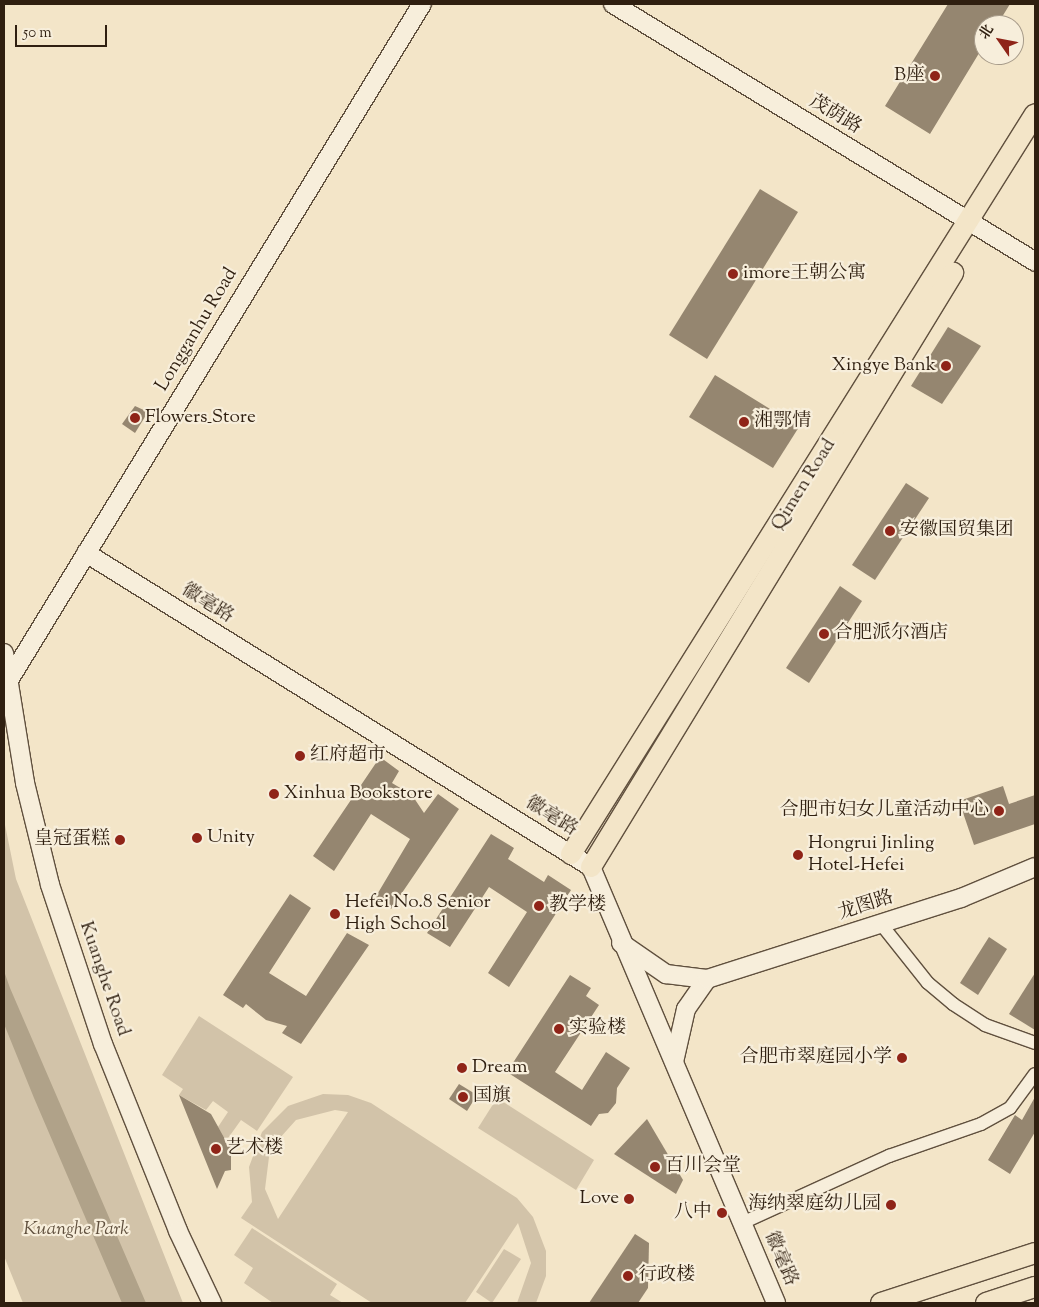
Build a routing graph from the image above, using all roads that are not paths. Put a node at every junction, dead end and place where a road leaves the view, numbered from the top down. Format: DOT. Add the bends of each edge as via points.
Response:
graph roads {
  1 [pos="422,4"];
  2 [pos="613,4"];
  3 [pos="1035,114"];
  4 [pos="1035,139"];
  5 [pos="975,225"];
  6 [pos="1035,262"];
  7 [pos="86,554"];
  8 [pos="4,653"];
  9 [pos="9,680"];
  10 [pos="571,854"];
  11 [pos="591,866"];
  12 [pos="1035,867"];
  13 [pos="881,924"];
  14 [pos="621,943"];
  15 [pos="707,979"];
  16 [pos="1035,1043"];
  17 [pos="674,1062"];
  18 [pos="1035,1074"];
  19 [pos="742,1223"];
  20 [pos="1035,1253"];
  21 [pos="1035,1287"];
  22 [pos="212,1303"];
  23 [pos="776,1303"];
  24 [pos="881,1303"];
  25 [pos="986,1303"];
  1 -- 7 [label="street, Longganhu Road"];
  2 -- 5 [label="street, 茂荫路"];
  3 -- 5 [label="main road, Qimen Road"];
  4 -- 5 [label="main road, Qimen Road"];
  5 -- 6 [label="street, 茂荫路"];
  5 -- 10 [label="main road, Qimen Road"];
  5 -- 11 [label="main road, Qimen Road"];
  7 -- 9 [label="street, Longganhu Road"];
  7 -- 10 [label="street, 徽毫路"];
  8 -- 9 [label="street, Kuanghe Road"];
  9 -- 22 [label="street, Kuanghe Road" via="25,783 50,885 103,1044 178,1231"];
  10 -- 11 [label="street, 徽毫路"];
  11 -- 14 [label="street, 徽毫路"];
  12 -- 13 [label="street, 龙图路"];
  13 -- 15 [label="street, 龙图路"];
  13 -- 16 [label="street" via="928,983 953,1004 985,1026"];
  14 -- 15 [label="street" via="666,974"];
  14 -- 17 [label="street, 徽毫路"];
  15 -- 17 [label="street" via="686,1009"];
  17 -- 19 [label="street, 徽毫路"];
  18 -- 19 [label="street" via="1010,1108 981,1124 889,1156"];
  19 -- 23 [label="street, 徽毫路"];
  20 -- 24 [label="main road"];
  21 -- 25 [label="main road"];
}
